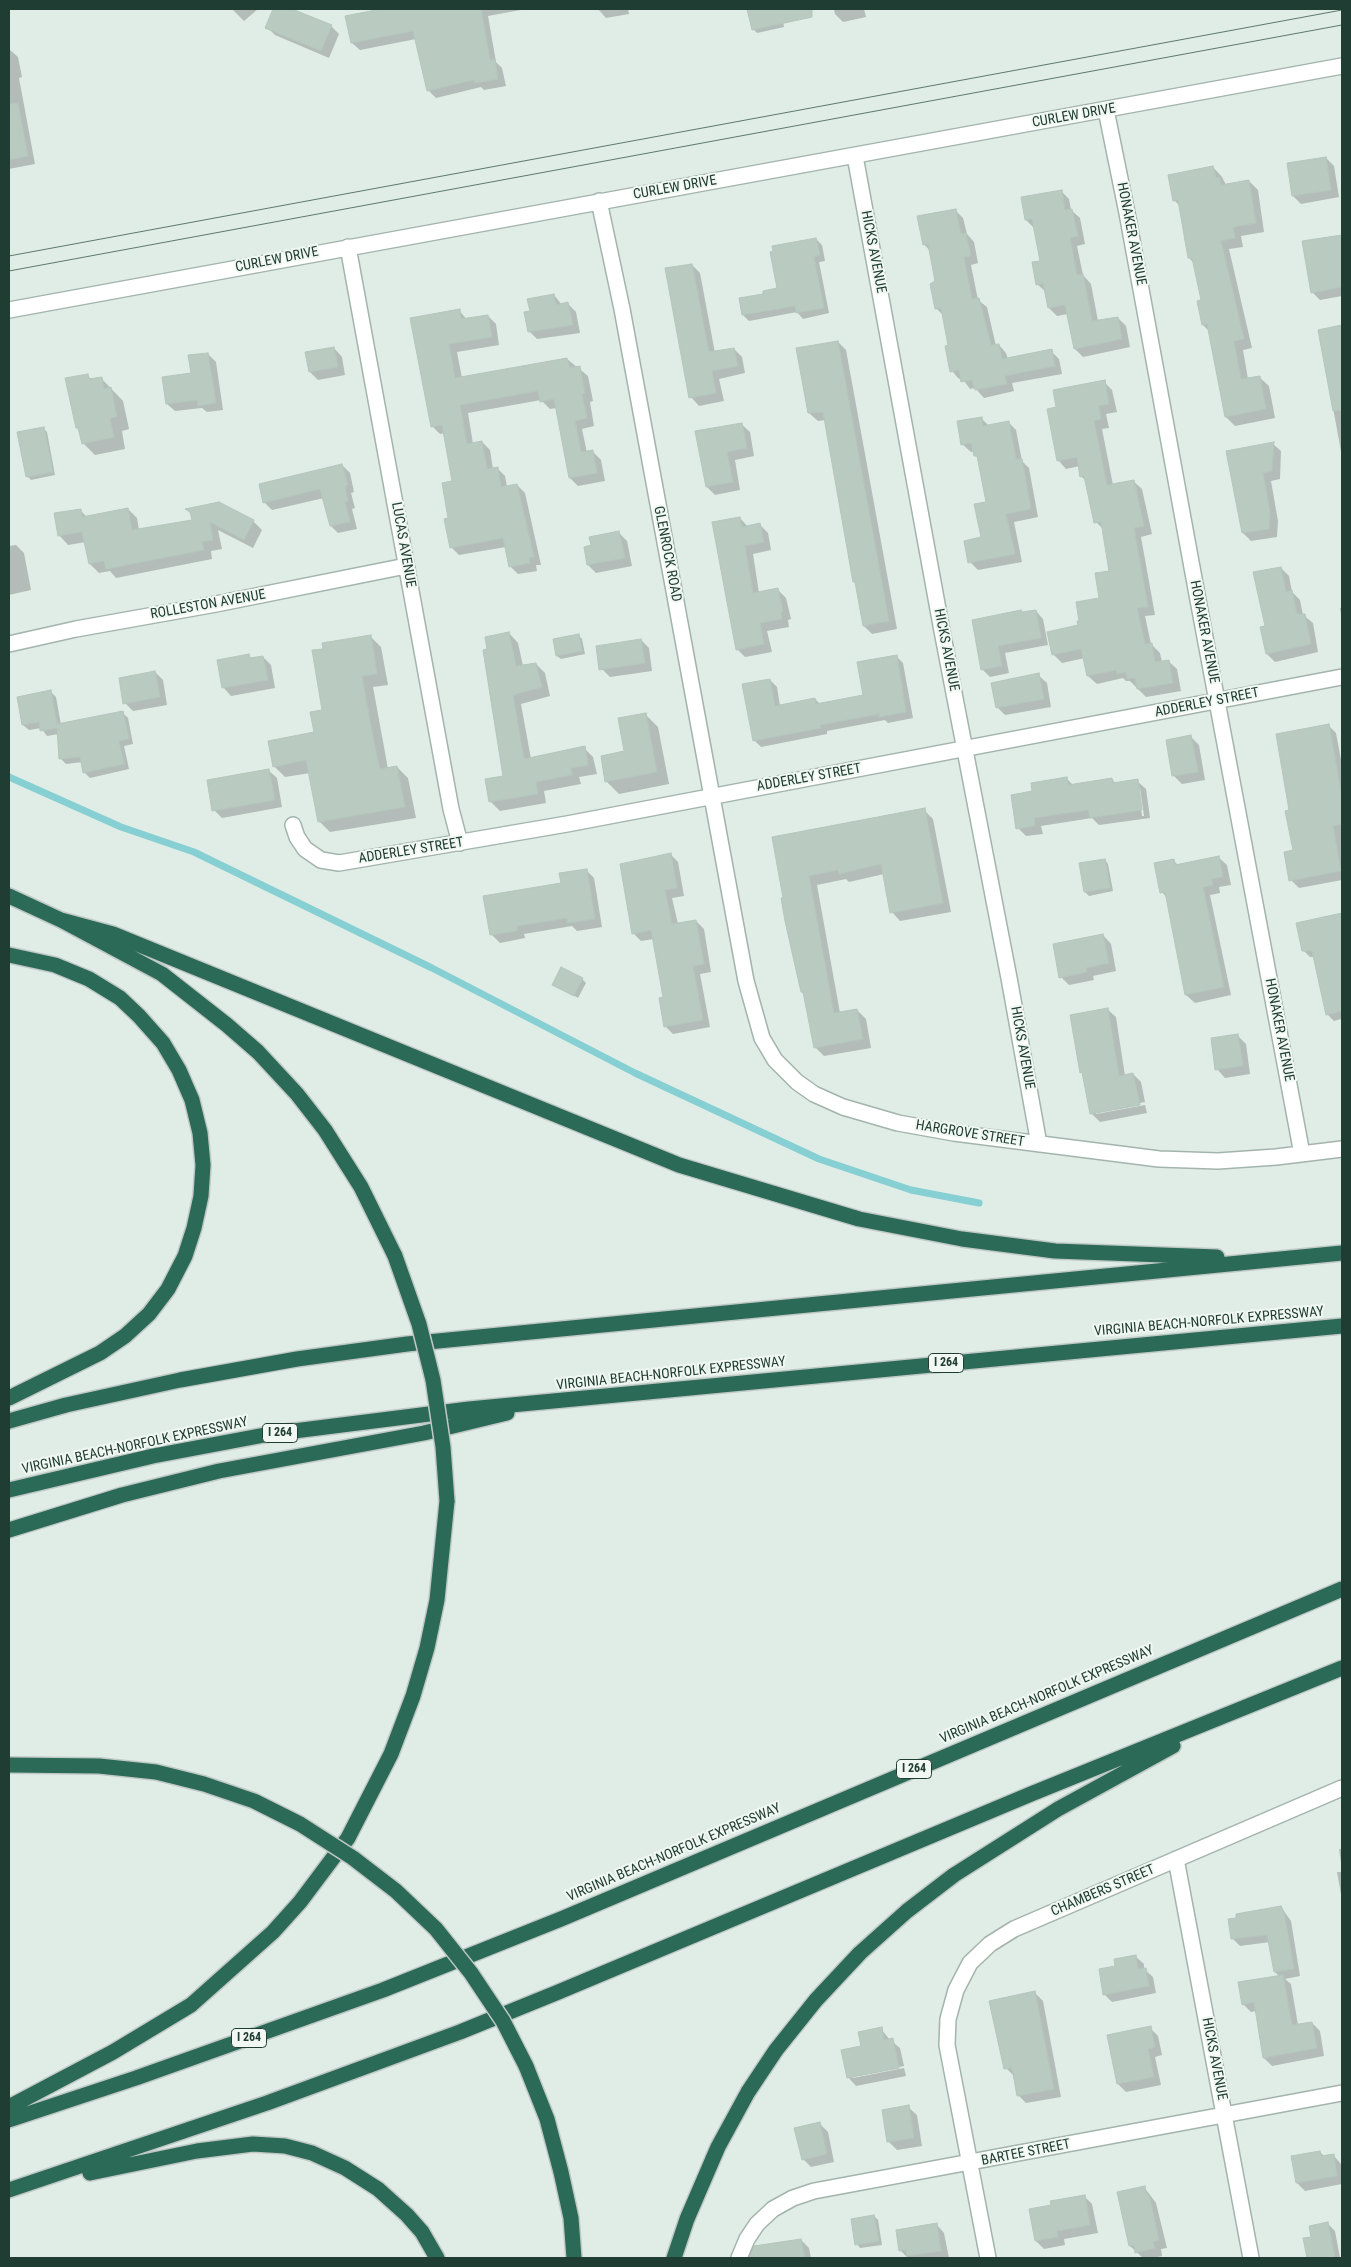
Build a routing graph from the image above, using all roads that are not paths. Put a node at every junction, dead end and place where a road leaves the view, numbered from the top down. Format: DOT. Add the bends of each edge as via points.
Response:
graph roads {
  1 [pos="1342,66"];
  2 [pos="1106,110"];
  3 [pos="856,156"];
  4 [pos="599,201"];
  5 [pos="348,247"];
  6 [pos="9,310"];
  7 [pos="406,566"];
  8 [pos="9,644"];
  9 [pos="1342,677"];
  10 [pos="1218,702"];
  11 [pos="965,749"];
  12 [pos="712,796"];
  13 [pos="293,825"];
  14 [pos="460,843"];
  15 [pos="9,896"];
  16 [pos="733,907"];
  17 [pos="60,920"];
  18 [pos="9,955"];
  19 [pos="1039,1144"];
  20 [pos="1342,1150"];
  21 [pos="1302,1154"];
  22 [pos="1342,1253"];
  23 [pos="1290,1258"];
  24 [pos="1342,1326"];
  25 [pos="9,1398"];
  26 [pos="555,1402"];
  27 [pos="9,1421"];
  28 [pos="9,1490"];
  29 [pos="9,1530"];
  30 [pos="1342,1589"];
  31 [pos="1342,1668"];
  32 [pos="1237,1711"];
  33 [pos="9,1765"];
  34 [pos="1342,1788"];
  35 [pos="1176,1859"];
  36 [pos="1342,2093"];
  37 [pos="9,2107"];
  38 [pos="1224,2116"];
  39 [pos="9,2120"];
  40 [pos="970,2164"];
  41 [pos="9,2191"];
  42 [pos="437,2258"];
  43 [pos="574,2258"];
  44 [pos="674,2258"];
  45 [pos="739,2258"];
  46 [pos="988,2258"];
  47 [pos="1251,2258"];
  1 -- 2 [label="street, CURLEW DRIVE"];
  2 -- 3 [label="street, CURLEW DRIVE"];
  2 -- 10 [label="street, HONAKER AVENUE"];
  3 -- 4 [label="street, CURLEW DRIVE"];
  3 -- 11 [label="street, HICKS AVENUE"];
  4 -- 5 [label="street, CURLEW DRIVE"];
  4 -- 12 [label="street, GLENROCK ROAD"];
  5 -- 6 [label="street, CURLEW DRIVE"];
  5 -- 7 [label="street, LUCAS AVENUE"];
  7 -- 8 [label="street, ROLLESTON AVENUE"];
  7 -- 14 [label="street, LUCAS AVENUE"];
  9 -- 10 [label="street, ADDERLEY STREET"];
  10 -- 11 [label="street, ADDERLEY STREET"];
  10 -- 21 [label="street, HONAKER AVENUE"];
  11 -- 12 [label="street, ADDERLEY STREET"];
  11 -- 19 [label="street, HICKS AVENUE"];
  12 -- 14 [label="street, ADDERLEY STREET"];
  12 -- 16 [label="street, GLENROCK ROAD"];
  13 -- 14 [label="street, ADDERLEY STREET" via="305,850 320,860 339,863"];
  15 -- 17 [label="highway"];
  16 -- 19 [label="street, HARGROVE STREET" via="746,981 762,1038 775,1060 796,1082 843,1107 898,1123"];
  17 -- 23 [label="highway" via="113,934 680,1165 859,1219 962,1240 1055,1251"];
  17 -- 37 [label="highway, bridge" via="162,974 227,1025 258,1052 325,1130 362,1187 395,1256 418,1324 433,1380 447,1502 437,1600 416,1686 391,1754 348,1838 274,1932 191,2006"];
  18 -- 25 [label="highway" via="55,965 89,978 120,998 164,1043 192,1100 203,1165 201,1196 185,1256 168,1289 149,1314 100,1353"];
  19 -- 21 [label="street, HARGROVE STREET" via="1178,1160 1218,1161"];
  20 -- 21 [label="street, HARGROVE STREET"];
  22 -- 23 [label="highway"];
  23 -- 27 [label="highway" via="407,1344 180,1380"];
  24 -- 26 [label="highway, VIRGINIA BEACH-NORFOLK EXPRESSWAY / I 264"];
  26 -- 28 [label="highway, VIRGINIA BEACH-NORFOLK EXPRESSWAY / I 264" via="469,1409 270,1434 153,1456"];
  26 -- 29 [label="highway" via="424,1433 219,1471 122,1495"];
  30 -- 39 [label="highway, VIRGINIA BEACH-NORFOLK EXPRESSWAY / I 264" via="561,1919 400,1983"];
  31 -- 32 [label="highway"];
  32 -- 41 [label="highway" via="460,2032 250,2109"];
  32 -- 44 [label="highway" via="1058,1809 954,1875 860,1953 816,2000 748,2092 718,2147"];
  33 -- 43 [label="highway, bridge" via="99,1766 156,1772 204,1784 254,1801 300,1824 396,1891 436,1929 471,1973 503,2021 526,2066 547,2118 561,2172 571,2218"];
  34 -- 35 [label="street, CHAMBERS STREET"];
  35 -- 38 [label="street, HICKS AVENUE"];
  35 -- 40 [label="street, CHAMBERS STREET" via="1014,1929 990,1944 970,1963 956,1990 948,2019 947,2045"];
  36 -- 38 [label="street, BARTEE STREET"];
  38 -- 40 [label="street, BARTEE STREET"];
  38 -- 47 [label="street, HICKS AVENUE"];
  40 -- 45 [label="street, BARTEE STREET" via="814,2191 793,2198 773,2209 757,2224"];
  40 -- 46 [label="street"];
  41 -- 42 [label="highway" via="197,2151 253,2144 285,2146 312,2153 345,2168 378,2189 422,2232"];
}
